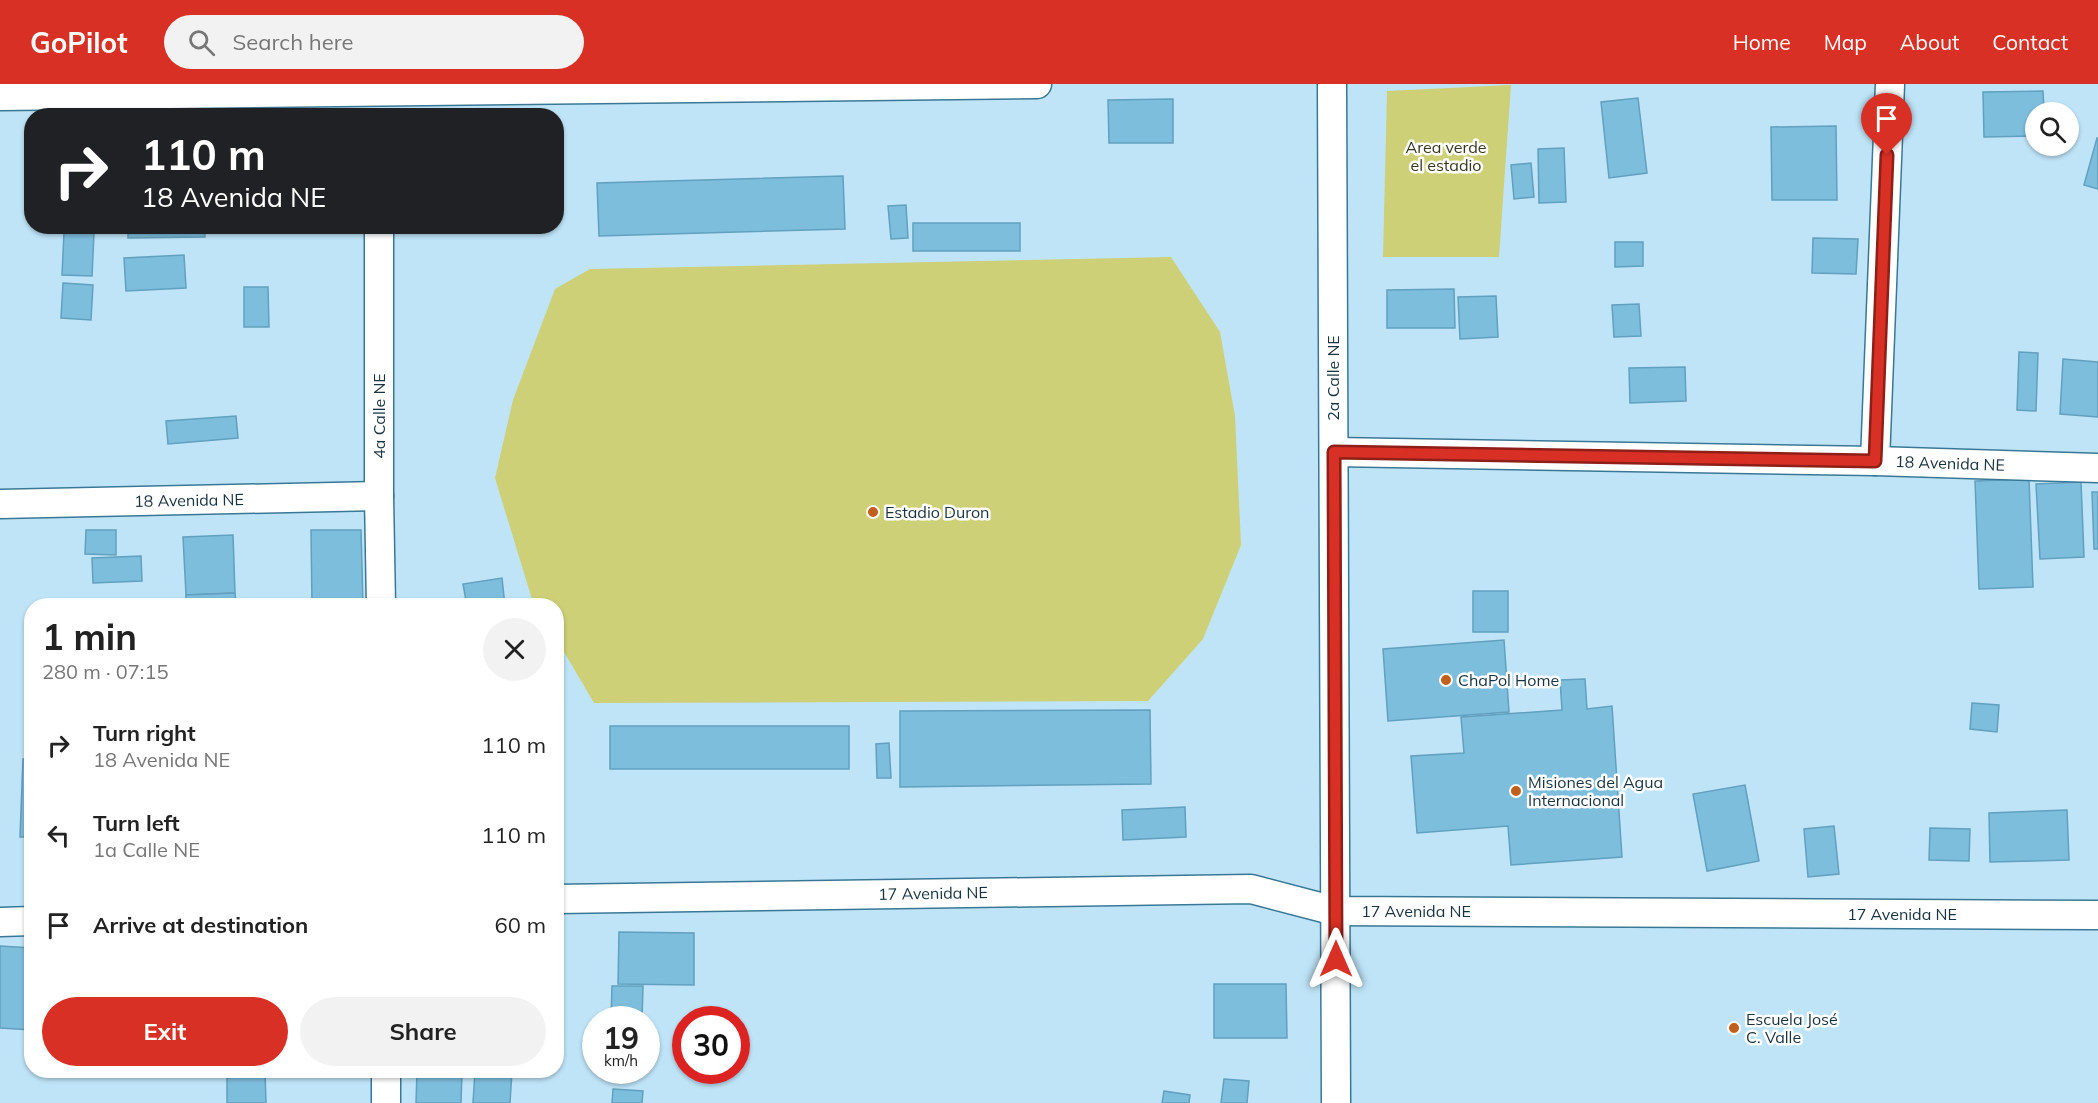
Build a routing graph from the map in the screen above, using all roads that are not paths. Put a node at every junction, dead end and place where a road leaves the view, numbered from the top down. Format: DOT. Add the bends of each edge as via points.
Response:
graph roads {
  1 [pos="1037,84"];
  2 [pos="1332,84"];
  3 [pos="1890,84"];
  4 [pos="754,86"];
  5 [pos="0,96"];
  6 [pos="379,97"];
  7 [pos="379,234"];
  8 [pos="1334,452"];
  9 [pos="1875,461"];
  10 [pos="2098,468"];
  11 [pos="379,496"];
  12 [pos="0,504"];
  13 [pos="381,598"];
  14 [pos="564,899"];
  15 [pos="1335,911"];
  16 [pos="2098,915"];
  17 [pos="0,921"];
  18 [pos="24,921"];
  19 [pos="387,1078"];
  20 [pos="386,1103"];
  21 [pos="1336,1103"];
  1 -- 4 [label="street"];
  2 -- 8 [label="street, 2a Calle NE"];
  3 -- 9 [label="street"];
  4 -- 6 [label="street"];
  5 -- 6 [label="street"];
  7 -- 11 [label="street, 4a Calle NE"];
  8 -- 9 [label="street, 18 Avenida NE"];
  8 -- 15 [label="street, 2a Calle NE"];
  9 -- 10 [label="street, 18 Avenida NE"];
  11 -- 12 [label="street, 18 Avenida NE"];
  11 -- 13 [label="street, 4a Calle NE"];
  14 -- 15 [label="street, 17 Avenida NE" via="1251,889"];
  15 -- 16 [label="street, 17 Avenida NE"];
  15 -- 21 [label="street, 2a Calle NE"];
  17 -- 18 [label="street"];
  19 -- 20 [label="street"];
}
